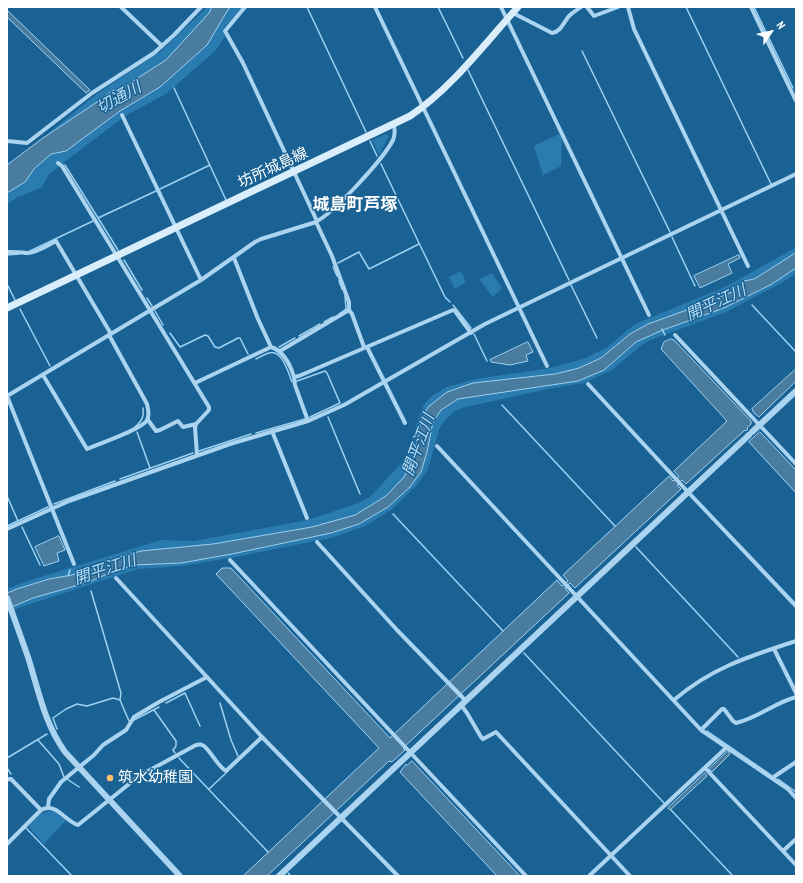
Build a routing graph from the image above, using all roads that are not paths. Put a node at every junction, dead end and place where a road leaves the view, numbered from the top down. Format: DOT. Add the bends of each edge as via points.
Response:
graph roads {
  1 [pos="121,7"];
  2 [pos="201,7"];
  3 [pos="245,7"];
  4 [pos="375,7"];
  5 [pos="501,7"];
  6 [pos="518,7"];
  7 [pos="581,7"];
  8 [pos="587,7"];
  9 [pos="618,7"];
  10 [pos="628,7"];
  11 [pos="751,7"];
  12 [pos="513,13"];
  13 [pos="507,20"];
  14 [pos="162,46"];
  15 [pos="796,101"];
  16 [pos="424,107"];
  17 [pos="122,115"];
  18 [pos="394,125"];
  19 [pos="7,141"];
  20 [pos="58,163"];
  21 [pos="294,172"];
  22 [pos="796,174"];
  23 [pos="722,210"];
  24 [pos="317,222"];
  25 [pos="176,228"];
  26 [pos="7,252"];
  27 [pos="117,256"];
  28 [pos="234,258"];
  29 [pos="622,258"];
  30 [pos="748,266"];
  31 [pos="76,275"];
  32 [pos="201,280"];
  33 [pos="520,307"];
  34 [pos="7,308"];
  35 [pos="150,310"];
  36 [pos="349,310"];
  37 [pos="649,315"];
  38 [pos="470,333"];
  39 [pos="110,334"];
  40 [pos="674,335"];
  41 [pos="271,347"];
  42 [pos="366,347"];
  43 [pos="280,351"];
  44 [pos="547,366"];
  45 [pos="42,374"];
  46 [pos="294,377"];
  47 [pos="384,381"];
  48 [pos="195,383"];
  49 [pos="588,384"];
  50 [pos="796,391"];
  51 [pos="7,396"];
  52 [pos="148,420"];
  53 [pos="308,421"];
  54 [pos="404,423"];
  55 [pos="196,424"];
  56 [pos="759,425"];
  57 [pos="272,431"];
  58 [pos="437,446"];
  59 [pos="197,455"];
  60 [pos="796,464"];
  61 [pos="688,492"];
  62 [pos="52,508"];
  63 [pos="307,518"];
  64 [pos="7,529"];
  65 [pos="317,542"];
  66 [pos="230,560"];
  67 [pos="74,564"];
  68 [pos="116,578"];
  69 [pos="578,596"];
  70 [pos="7,598"];
  71 [pos="796,606"];
  72 [pos="11,615"];
  73 [pos="796,642"];
  74 [pos="774,649"];
  75 [pos="207,677"];
  76 [pos="796,693"];
  77 [pos="796,697"];
  78 [pos="674,700"];
  79 [pos="463,701"];
  80 [pos="701,730"];
  81 [pos="262,737"];
  82 [pos="727,747"];
  83 [pos="410,753"];
  84 [pos="796,762"];
  85 [pos="79,767"];
  86 [pos="704,768"];
  87 [pos="772,778"];
  88 [pos="7,780"];
  89 [pos="796,798"];
  90 [pos="110,800"];
  91 [pos="48,807"];
  92 [pos="40,810"];
  93 [pos="338,816"];
  94 [pos="796,839"];
  95 [pos="7,844"];
  96 [pos="783,851"];
  97 [pos="611,856"];
  98 [pos="796,865"];
  99 [pos="180,876"];
  100 [pos="279,876"];
  101 [pos="398,876"];
  102 [pos="526,876"];
  103 [pos="590,876"];
  104 [pos="630,876"];
  1 -- 14 [label="street"];
  2 -- 14 [label="street"];
  3 -- 21 [label="street" via="225,31 243,63"];
  4 -- 16 [label="street"];
  5 -- 13 [label="street"];
  6 -- 12 [label="main road, 坊所城島線"];
  7 -- 12 [label="street" via="570,15 559,30 552,33"];
  8 -- 9 [label="street" via="594,16"];
  10 -- 23 [label="street" via="634,29"];
  11 -- 15 [label="street"];
  12 -- 13 [label="main road, 坊所城島線"];
  13 -- 16 [label="main road, 坊所城島線"];
  13 -- 29 [label="street"];
  14 -- 19 [label="street" via="92,93 27,143"];
  16 -- 18 [label="main road, 坊所城島線"];
  16 -- 33 [label="street"];
  17 -- 25 [label="street"];
  18 -- 21 [label="main road, 坊所城島線"];
  18 -- 24 [label="street" via="394,138 383,155 332,211"];
  20 -- 27 [label="street"];
  21 -- 24 [label="street"];
  21 -- 25 [label="main road, 坊所城島線"];
  22 -- 23 [label="street"];
  23 -- 29 [label="street"];
  23 -- 30 [label="street"];
  24 -- 28 [label="street" via="261,239"];
  24 -- 36 [label="street" via="344,287"];
  25 -- 27 [label="main road, 坊所城島線"];
  25 -- 32 [label="street"];
  26 -- 31 [label="street" via="27,253 56,241"];
  27 -- 31 [label="main road, 坊所城島線"];
  27 -- 35 [label="street"];
  28 -- 32 [label="street"];
  28 -- 41 [label="street"];
  29 -- 33 [label="street"];
  29 -- 37 [label="street"];
  31 -- 34 [label="main road, 坊所城島線"];
  31 -- 39 [label="street"];
  32 -- 35 [label="street"];
  33 -- 38 [label="street"];
  33 -- 44 [label="street"];
  35 -- 39 [label="street"];
  35 -- 48 [label="street"];
  36 -- 42 [label="street"];
  36 -- 43 [label="street"];
  38 -- 42 [label="street" via="453,310"];
  38 -- 47 [label="street"];
  39 -- 45 [label="street"];
  39 -- 52 [label="street" via="143,397"];
  40 -- 56 [label="street"];
  41 -- 43 [label="street"];
  41 -- 48 [label="street"];
  42 -- 46 [label="street"];
  42 -- 47 [label="street"];
  43 -- 46 [label="street"];
  45 -- 51 [label="street"];
  45 -- 52 [label="street" via="87,449 136,429"];
  46 -- 53 [label="street"];
  47 -- 53 [label="street" via="344,405"];
  47 -- 54 [label="street"];
  48 -- 55 [label="street" via="209,407 204,417"];
  49 -- 61 [label="street"];
  50 -- 56 [label="street"];
  51 -- 62 [label="street"];
  52 -- 55 [label="street" via="156,430 178,421 183,427"];
  53 -- 57 [label="street"];
  55 -- 59 [label="street"];
  56 -- 60 [label="street"];
  56 -- 61 [label="street"];
  57 -- 59 [label="street"];
  57 -- 63 [label="street"];
  58 -- 69 [label="street"];
  59 -- 62 [label="street"];
  61 -- 69 [label="street"];
  61 -- 71 [label="street"];
  62 -- 64 [label="street"];
  62 -- 67 [label="street"];
  65 -- 79 [label="street"];
  66 -- 83 [label="street"];
  68 -- 75 [label="street"];
  69 -- 78 [label="street"];
  69 -- 79 [label="street"];
  70 -- 72 [label="street"];
  72 -- 85 [label="street" via="50,727 65,752"];
  73 -- 74 [label="street"];
  74 -- 76 [label="street"];
  74 -- 78 [label="street" via="721,669"];
  75 -- 81 [label="street"];
  75 -- 85 [label="street" via="134,717 126,730 103,745"];
  77 -- 80 [label="street" via="736,723 722,709"];
  78 -- 80 [label="street"];
  79 -- 83 [label="street"];
  79 -- 97 [label="street" via="481,738 496,732"];
  80 -- 82 [label="street"];
  81 -- 90 [label="street" via="226,771 204,746 196,745 146,772"];
  81 -- 93 [label="street"];
  82 -- 86 [label="street"];
  82 -- 87 [label="street"];
  83 -- 93 [label="street"];
  83 -- 102 [label="street"];
  84 -- 87 [label="street"];
  85 -- 90 [label="street"];
  85 -- 91 [label="street" via="61,782 49,799"];
  86 -- 96 [label="street"];
  86 -- 97 [label="street"];
  87 -- 89 [label="street"];
  88 -- 92 [label="street" via="11,779"];
  90 -- 91 [label="street" via="78,825"];
  90 -- 99 [label="street"];
  91 -- 92 [label="street"];
  92 -- 95 [label="street"];
  93 -- 100 [label="street"];
  93 -- 101 [label="street"];
  94 -- 96 [label="street"];
  96 -- 98 [label="street"];
  97 -- 103 [label="street"];
  97 -- 104 [label="street"];
}
